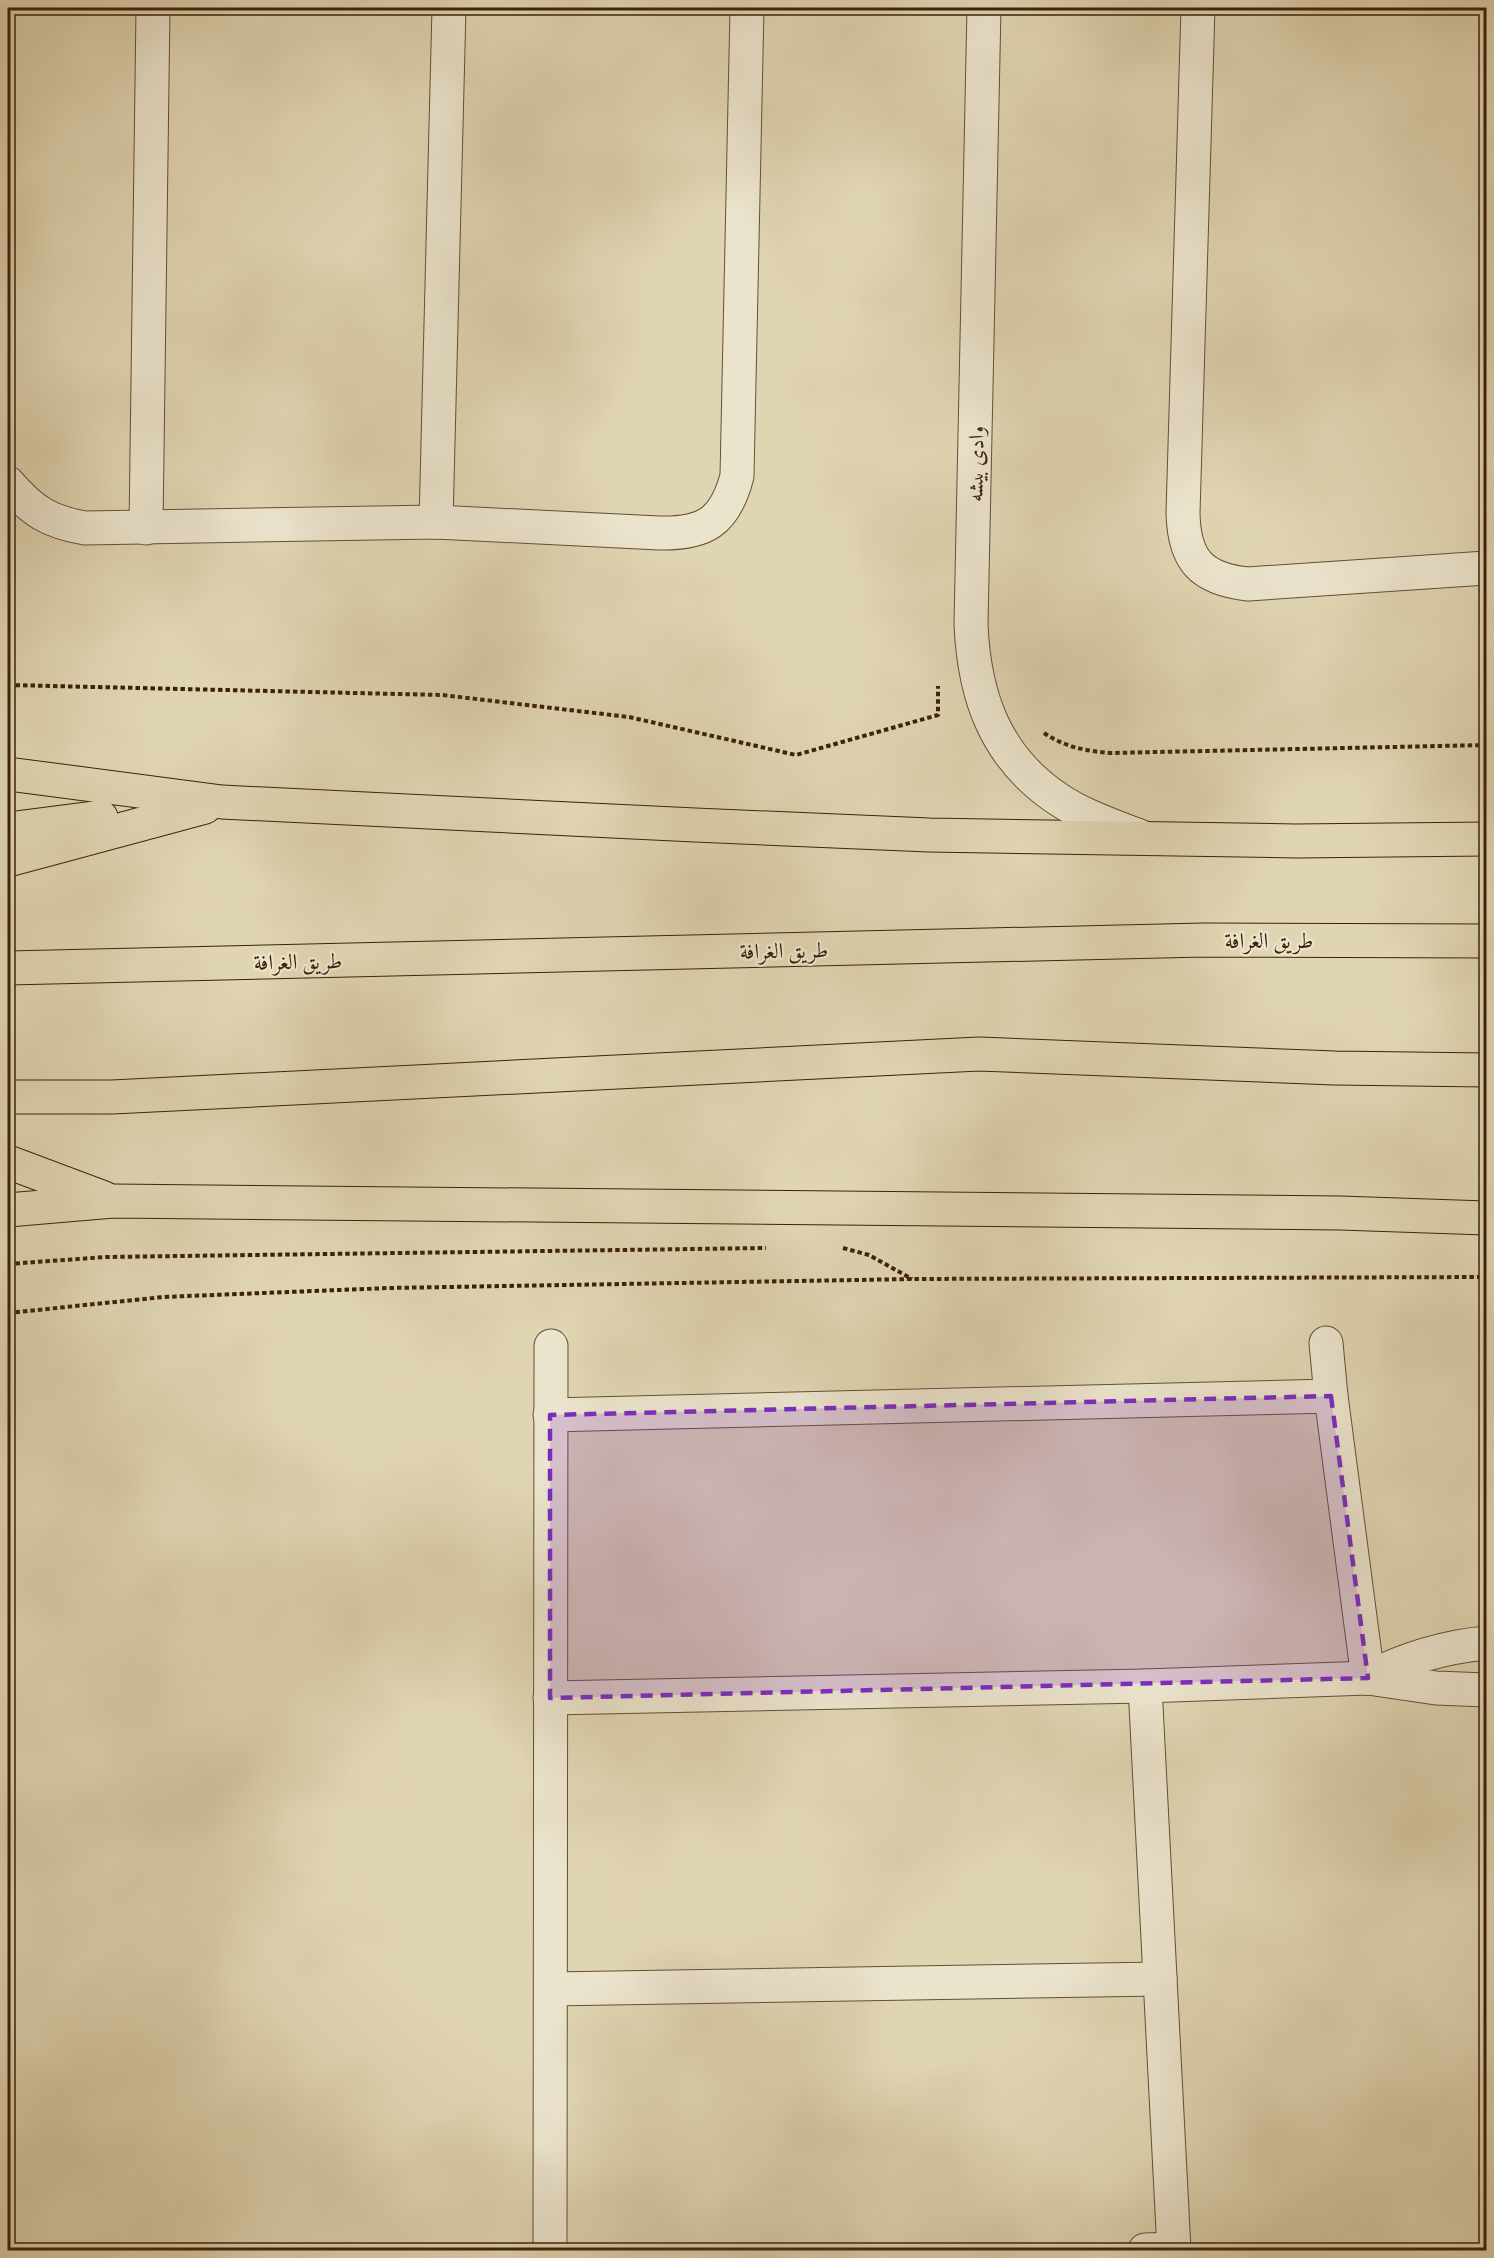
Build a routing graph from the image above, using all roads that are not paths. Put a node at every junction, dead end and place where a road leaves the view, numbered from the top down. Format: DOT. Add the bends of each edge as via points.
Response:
graph roads {
  1 [pos="153,8"];
  2 [pos="449,8"];
  3 [pos="747,8"];
  4 [pos="984,8"];
  5 [pos="1198,8"];
  6 [pos="8,483"];
  7 [pos="436,522"];
  8 [pos="146,528"];
  9 [pos="1486,568"];
  10 [pos="16,777"];
  11 [pos="222,802"];
  12 [pos="8,829"];
  13 [pos="1142,837"];
  14 [pos="1486,839"];
  15 [pos="8,860"];
  16 [pos="1486,941"];
  17 [pos="8,968"];
  18 [pos="1486,1070"];
  19 [pos="8,1097"];
  20 [pos="8,1162"];
  21 [pos="113,1201"];
  22 [pos="8,1210"];
  23 [pos="1486,1218"];
  24 [pos="8,1223"];
  25 [pos="1326,1343"];
  26 [pos="551,1346"];
  27 [pos="1331,1396"];
  28 [pos="550,1416"];
  29 [pos="1486,1643"];
  30 [pos="1368,1677"];
  31 [pos="1145,1686"];
  32 [pos="1486,1690"];
  33 [pos="550,1698"];
  34 [pos="1160,1979"];
  35 [pos="551,1989"];
  36 [pos="550,2250"];
  37 [pos="1164,2250"];
  1 -- 8 [label="street"];
  2 -- 7 [label="street"];
  3 -- 7 [label="street" via="737,476 731,498 719,516 700,528 679,533"];
  4 -- 13 [label="street, وادى بيشه" via="971,624 976,678 997,734 1034,780 1083,813"];
  5 -- 9 [label="street" via="1183,513 1183,535 1191,556 1206,572 1226,582 1248,584"];
  6 -- 8 [label="street" via="42,516 63,525"];
  7 -- 8 [label="street"];
  10 -- 11 [label="highway"];
  11 -- 12 [label="highway"];
  11 -- 13 [label="highway" via="929,835"];
  11 -- 15 [label="highway"];
  13 -- 14 [label="highway" via="1296,841"];
  16 -- 17 [label="highway, طريق الغرافة" via="1203,940"];
  18 -- 19 [label="highway" via="979,1054 112,1097"];
  20 -- 21 [label="highway"];
  21 -- 22 [label="highway"];
  21 -- 23 [label="highway" via="1328,1213"];
  21 -- 24 [label="highway"];
  25 -- 27 [label="street"];
  26 -- 28 [label="street"];
  27 -- 28 [label="street"];
  27 -- 30 [label="street"];
  28 -- 33 [label="street"];
  29 -- 30 [label="street" via="1425,1653"];
  30 -- 31 [label="street"];
  30 -- 32 [label="street" via="1436,1688"];
  31 -- 33 [label="street"];
  31 -- 34 [label="street"];
  33 -- 35 [label="street"];
  34 -- 35 [label="street"];
  34 -- 37 [label="street"];
  35 -- 36 [label="street"];
}
